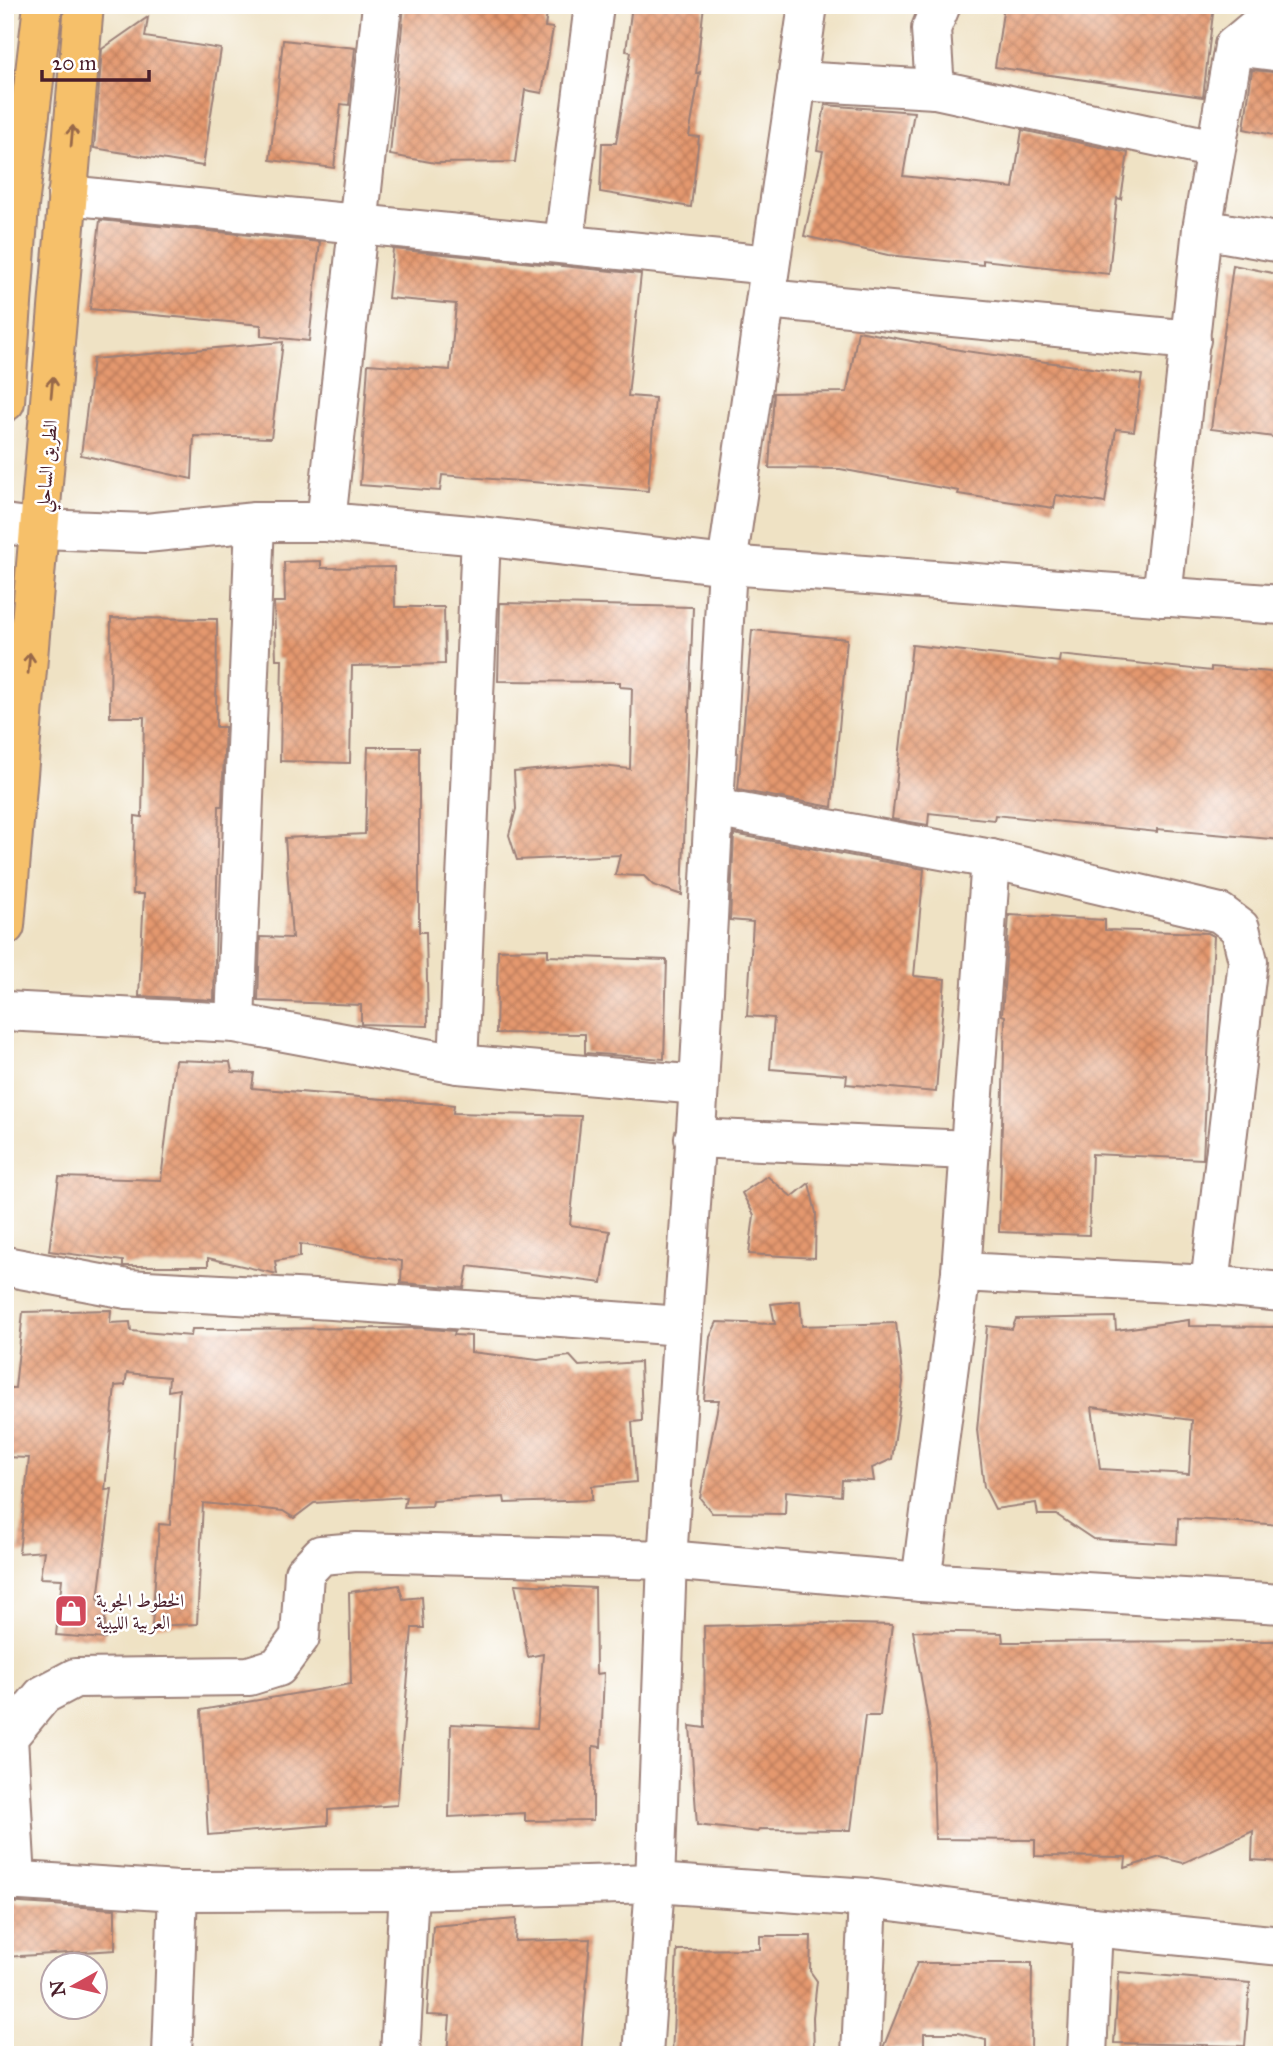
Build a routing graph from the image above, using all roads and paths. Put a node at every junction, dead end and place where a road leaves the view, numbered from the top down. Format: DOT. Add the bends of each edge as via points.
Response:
graph roads {
  1 [pos="43,5"];
  2 [pos="84,5"];
  3 [pos="382,5"];
  4 [pos="594,5"];
  5 [pos="808,5"];
  6 [pos="941,5"];
  7 [pos="1282,10"];
  8 [pos="1234,46"];
  9 [pos="1282,52"];
  10 [pos="797,81"];
  11 [pos="935,89"];
  12 [pos="1215,149"];
  13 [pos="67,195"];
  14 [pos="358,223"];
  15 [pos="1202,229"];
  16 [pos="564,242"];
  17 [pos="1282,243"];
  18 [pos="768,282"];
  19 [pos="1191,340"];
  20 [pos="5,402"];
  21 [pos="255,522"];
  22 [pos="326,522"];
  23 [pos="23,526"];
  24 [pos="481,536"];
  25 [pos="727,565"];
  26 [pos="1162,597"];
  27 [pos="1282,605"];
  28 [pos="714,808"];
  29 [pos="991,859"];
  30 [pos="5,926"];
  31 [pos="5,1011"];
  32 [pos="235,1023"];
  33 [pos="458,1064"];
  34 [pos="699,1085"];
  35 [pos="694,1138"];
  36 [pos="969,1150"];
  37 [pos="5,1266"];
  38 [pos="961,1272"];
  39 [pos="1210,1285"];
  40 [pos="1282,1292"];
  41 [pos="681,1326"];
  42 [pos="667,1560"];
  43 [pos="920,1582"];
  44 [pos="1282,1604"];
  45 [pos="11,1881"];
  46 [pos="654,1883"];
  47 [pos="409,1890"];
  48 [pos="178,1891"];
  49 [pos="868,1898"];
  50 [pos="1093,1927"];
  51 [pos="1282,1946"];
  52 [pos="172,2055"];
  53 [pos="400,2055"];
  54 [pos="643,2055"];
  55 [pos="861,2055"];
  56 [pos="1087,2055"];
  1 -- 20 [label="highway" via="19,206"];
  13 -- 2 [label="highway, الطريق الساحلي, one-way"];
  3 -- 14 [label="street"];
  4 -- 16 [label="street"];
  5 -- 10 [label="street"];
  6 -- 11 [label="street" via="930,29"];
  7 -- 8 [label="street"];
  8 -- 9 [label="street"];
  8 -- 12 [label="street"];
  10 -- 11 [label="street"];
  10 -- 18 [label="street"];
  11 -- 12 [label="street"];
  12 -- 15 [label="street"];
  13 -- 14 [label="street"];
  23 -- 13 [label="highway, الطريق الساحلي, one-way"];
  14 -- 16 [label="street"];
  14 -- 22 [label="street"];
  15 -- 17 [label="street"];
  15 -- 19 [label="street"];
  16 -- 18 [label="street"];
  18 -- 19 [label="street"];
  18 -- 25 [label="street"];
  19 -- 26 [label="street"];
  21 -- 22 [label="street"];
  21 -- 23 [label="street" via="146,533"];
  21 -- 32 [label="street"];
  22 -- 24 [label="street"];
  30 -- 23 [label="highway, الطريق الساحلي, one-way"];
  24 -- 25 [label="street"];
  24 -- 33 [label="street"];
  25 -- 26 [label="street"];
  25 -- 28 [label="street"];
  26 -- 27 [label="street"];
  28 -- 29 [label="street"];
  28 -- 34 [label="street"];
  29 -- 36 [label="street"];
  29 -- 39 [label="street" via="1220,913 1240,928 1248,961"];
  31 -- 32 [label="street"];
  32 -- 33 [label="street"];
  33 -- 34 [label="street"];
  34 -- 35 [label="street"];
  35 -- 36 [label="street"];
  35 -- 41 [label="street"];
  36 -- 38 [label="street"];
  37 -- 41 [label="street" via="127,1289"];
  38 -- 39 [label="street"];
  38 -- 43 [label="street"];
  39 -- 40 [label="street"];
  41 -- 42 [label="street"];
  42 -- 43 [label="street"];
  42 -- 45 [label="street" via="357,1552 321,1555 304,1573 300,1637 278,1667 249,1676 75,1678 43,1695 8,1737"];
  42 -- 46 [label="street"];
  43 -- 44 [label="street"];
  45 -- 48 [label="street"];
  46 -- 47 [label="street"];
  46 -- 49 [label="street"];
  46 -- 54 [label="street"];
  47 -- 48 [label="street"];
  47 -- 53 [label="street"];
  48 -- 52 [label="street"];
  49 -- 50 [label="street"];
  49 -- 55 [label="street"];
  50 -- 51 [label="street"];
  50 -- 56 [label="street"];
}
